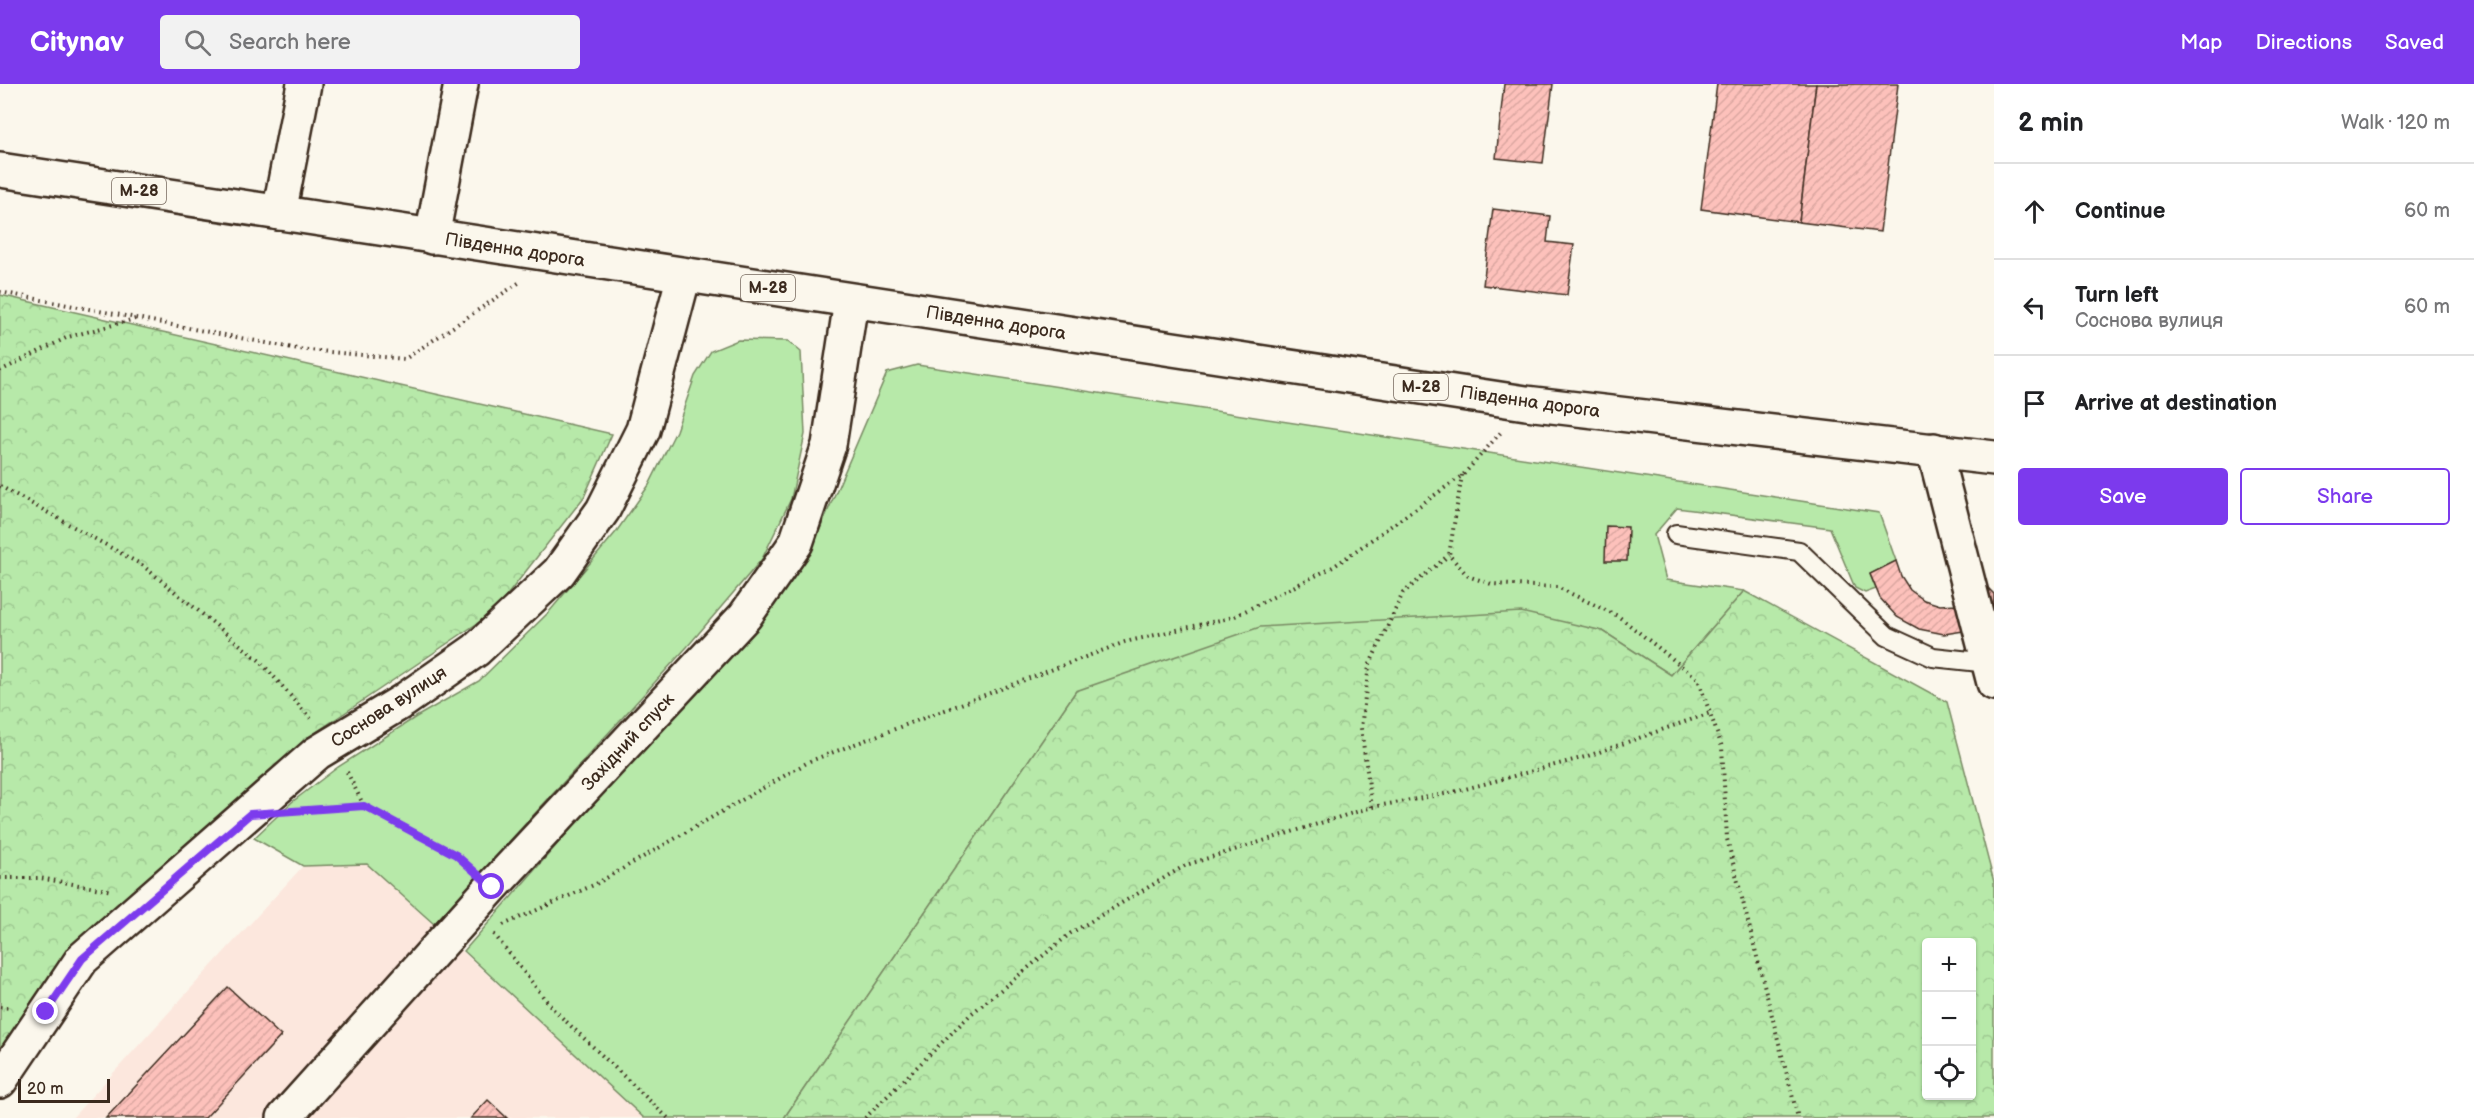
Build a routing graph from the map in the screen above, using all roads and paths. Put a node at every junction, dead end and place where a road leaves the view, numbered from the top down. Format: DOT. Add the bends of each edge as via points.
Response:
graph roads {
  1 [pos="304,84"];
  2 [pos="461,84"];
  3 [pos="0,170"];
  4 [pos="279,213"];
  5 [pos="432,237"];
  6 [pos="558,256"];
  7 [pos="684,275"];
  8 [pos="0,292"];
  9 [pos="851,301"];
  10 [pos="137,318"];
  11 [pos="0,371"];
  12 [pos="1526,403"];
  13 [pos="1934,450"];
  14 [pos="1994,458"];
  15 [pos="1463,475"];
  16 [pos="0,486"];
  17 [pos="1676,534"];
  18 [pos="1449,555"];
  19 [pos="1991,673"];
  20 [pos="1710,713"];
  21 [pos="333,744"];
  22 [pos="364,806"];
  23 [pos="1372,807"];
  24 [pos="250,814"];
  25 [pos="0,878"];
  26 [pos="492,887"];
  27 [pos="152,898"];
  28 [pos="0,1080"];
  29 [pos="284,1118"];
  30 [pos="668,1118"];
  31 [pos="865,1118"];
  32 [pos="1798,1118"];
  1 -- 4 [label="main road"];
  2 -- 5 [label="main road"];
  3 -- 4 [label="main road, Південна дорога / М-28"];
  4 -- 5 [label="main road, Південна дорога / М-28"];
  5 -- 6 [label="main road, Південна дорога / М-28"];
  6 -- 7 [label="main road, Південна дорога / М-28"];
  6 -- 10 [label="path" via="405,359 298,349"];
  7 -- 9 [label="main road, Південна дорога / М-28"];
  7 -- 21 [label="main road, Соснова вулиця" via="643,430 603,510 559,572 476,650"];
  8 -- 10 [label="path"];
  9 -- 12 [label="main road, Південна дорога / М-28"];
  9 -- 26 [label="main road, Західний спуск" via="829,445 796,543 745,616"];
  10 -- 11 [label="path" via="68,336"];
  12 -- 13 [label="main road, Південна дорога / М-28"];
  12 -- 15 [label="path"];
  13 -- 14 [label="main road, Південна дорога / М-28"];
  13 -- 19 [label="main road"];
  15 -- 18 [label="path"];
  15 -- 30 [label="path" via="1333,567 1233,617 1125,642 810,761 596,884 491,930 553,1009"];
  16 -- 21 [label="path" via="142,565 260,661"];
  17 -- 19 [label="lane" via="1799,551 1887,636 1933,657"];
  18 -- 20 [label="path" via="1468,576 1491,584 1557,587 1618,616 1698,680"];
  18 -- 23 [label="path" via="1403,593 1369,666 1361,728"];
  20 -- 23 [label="path" via="1585,757 1450,793"];
  20 -- 32 [label="path" via="1722,747 1727,839"];
  21 -- 22 [label="path"];
  21 -- 24 [label="main road, Соснова вулиця"];
  22 -- 24 [label="path"];
  22 -- 26 [label="path" via="456,855"];
  23 -- 31 [label="path" via="1186,866 1071,933 971,1014"];
  24 -- 27 [label="main road, Соснова вулиця"];
  25 -- 27 [label="path" via="40,878"];
  26 -- 29 [label="main road, Західний спуск"];
  27 -- 28 [label="main road, Соснова вулиця" via="82,959"];
}
